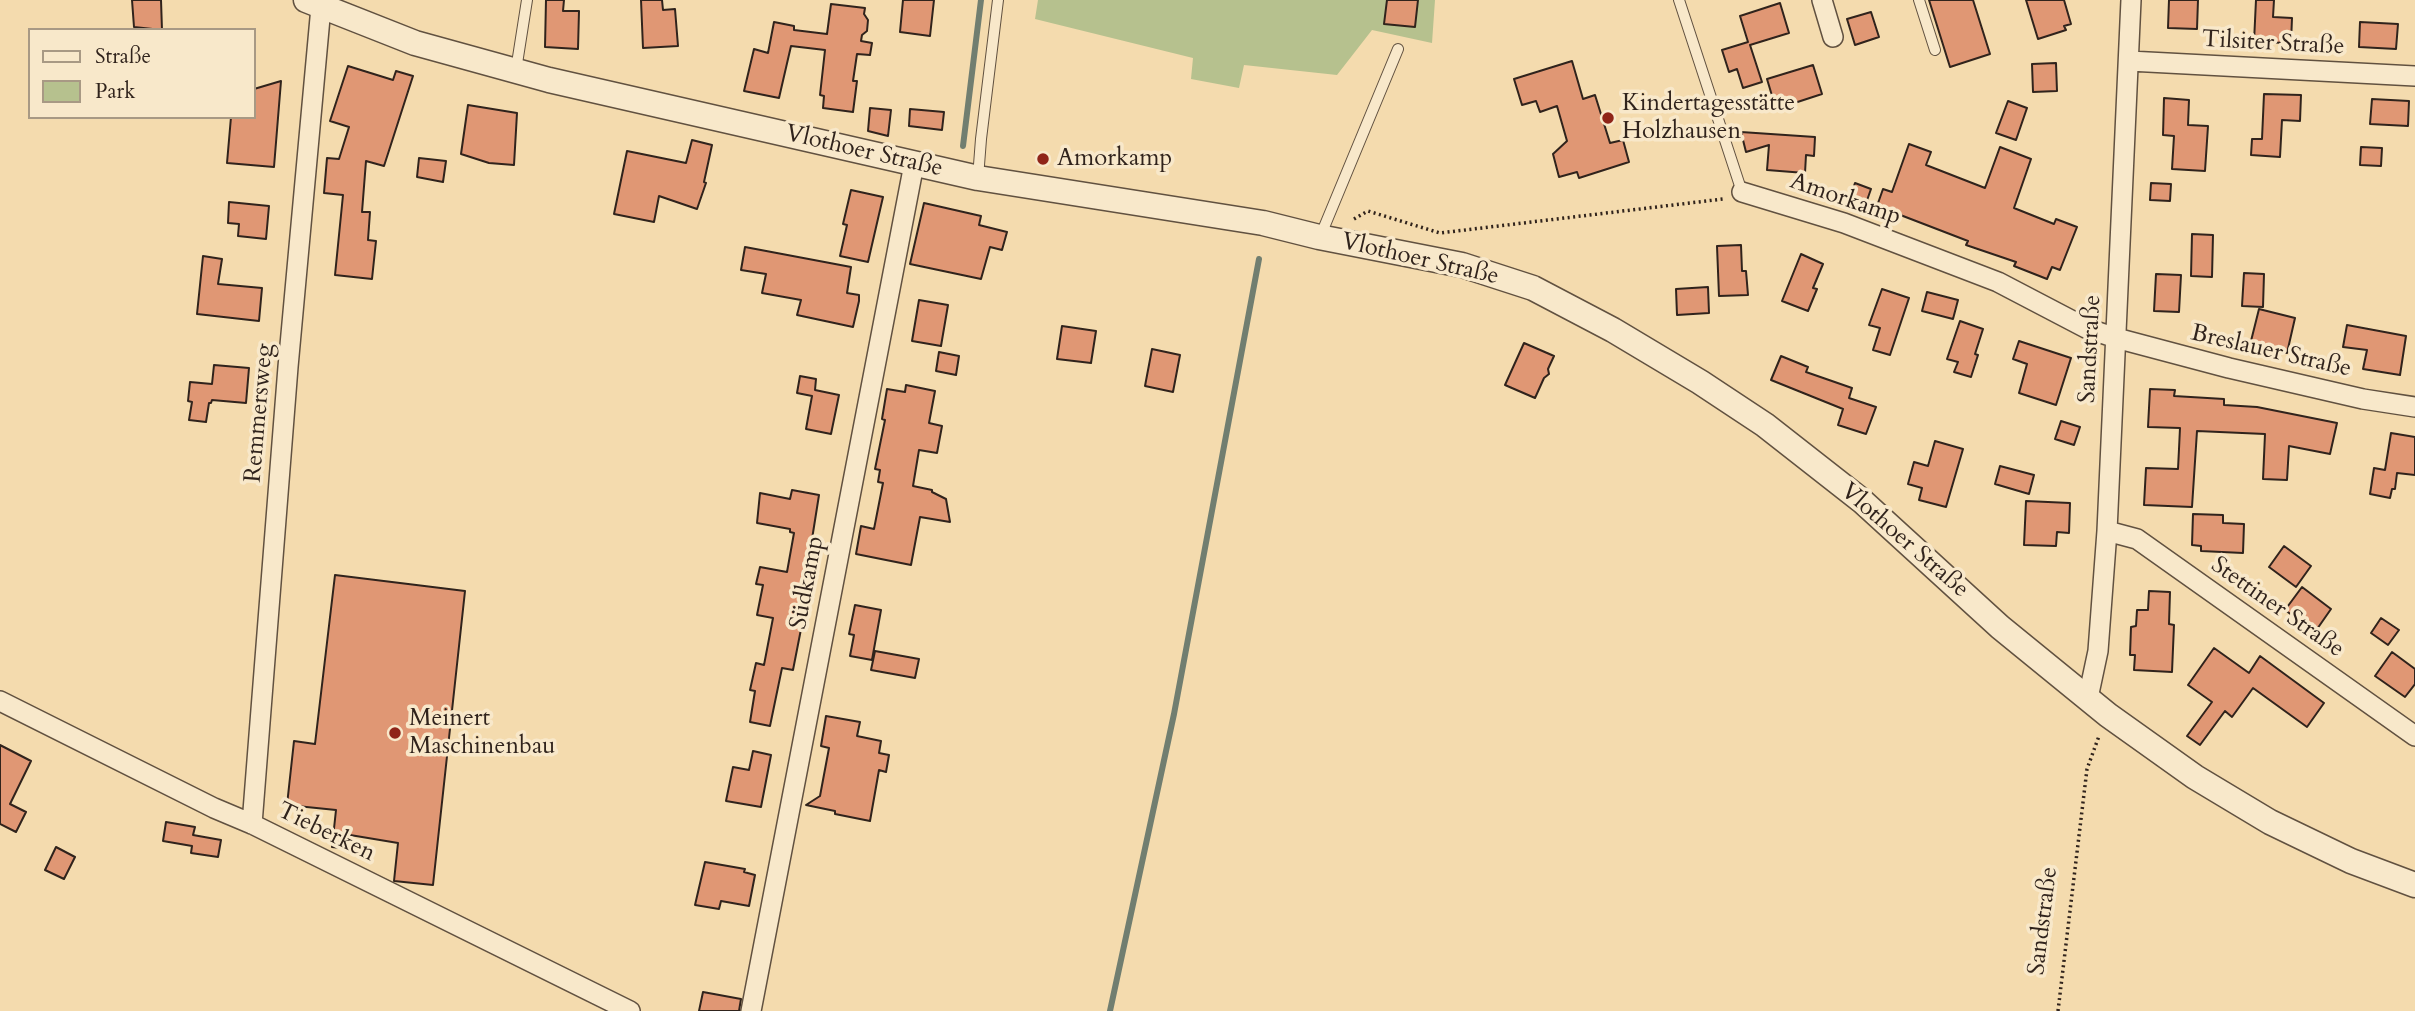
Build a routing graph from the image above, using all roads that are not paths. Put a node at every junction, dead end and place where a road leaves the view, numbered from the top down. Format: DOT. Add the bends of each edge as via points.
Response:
graph roads {
  1 [pos="527,0"];
  2 [pos="998,0"];
  3 [pos="1679,0"];
  4 [pos="1822,0"];
  5 [pos="1919,0"];
  6 [pos="2131,0"];
  7 [pos="314,3"];
  8 [pos="1833,37"];
  9 [pos="1398,49"];
  10 [pos="1935,50"];
  11 [pos="2129,61"];
  12 [pos="515,70"];
  13 [pos="2415,76"];
  14 [pos="914,164"];
  15 [pos="978,178"];
  16 [pos="1742,192"];
  17 [pos="1328,239"];
  18 [pos="2116,338"];
  19 [pos="2415,407"];
  20 [pos="2107,531"];
  21 [pos="2088,698"];
  22 [pos="0,701"];
  23 [pos="2415,736"];
  24 [pos="252,824"];
  25 [pos="2415,885"];
  26 [pos="630,1011"];
  27 [pos="751,1011"];
  1 -- 12 [label="lane"];
  2 -- 15 [label="lane"];
  3 -- 16 [label="lane"];
  4 -- 8 [label="street"];
  5 -- 10 [label="lane"];
  6 -- 11 [label="street, Sandstraße"];
  7 -- 12 [label="street, Vlothoer Straße" via="415,43"];
  7 -- 24 [label="street, Remmersweg"];
  9 -- 17 [label="lane"];
  11 -- 13 [label="street, Tilsiter Straße"];
  11 -- 18 [label="street, Sandstraße"];
  12 -- 14 [label="street, Vlothoer Straße"];
  14 -- 15 [label="street, Vlothoer Straße"];
  14 -- 27 [label="street, Südkamp"];
  15 -- 17 [label="street, Vlothoer Straße" via="1264,223"];
  16 -- 18 [label="street, Amorkamp" via="1844,223 1998,282 2086,328"];
  17 -- 21 [label="street, Vlothoer Straße" via="1462,265 1533,288 1700,382 1765,425 1861,501 2000,627"];
  18 -- 19 [label="street, Breslauer Straße" via="2363,399"];
  18 -- 20 [label="street, Sandstraße"];
  20 -- 21 [label="street, Sandstraße" via="2098,651"];
  20 -- 23 [label="street, Stettiner Straße" via="2137,539"];
  21 -- 25 [label="street, Vlothoer Straße" via="2195,777 2270,822"];
  22 -- 24 [label="street, Tieberken"];
  24 -- 26 [label="street, Tieberken"];
}
